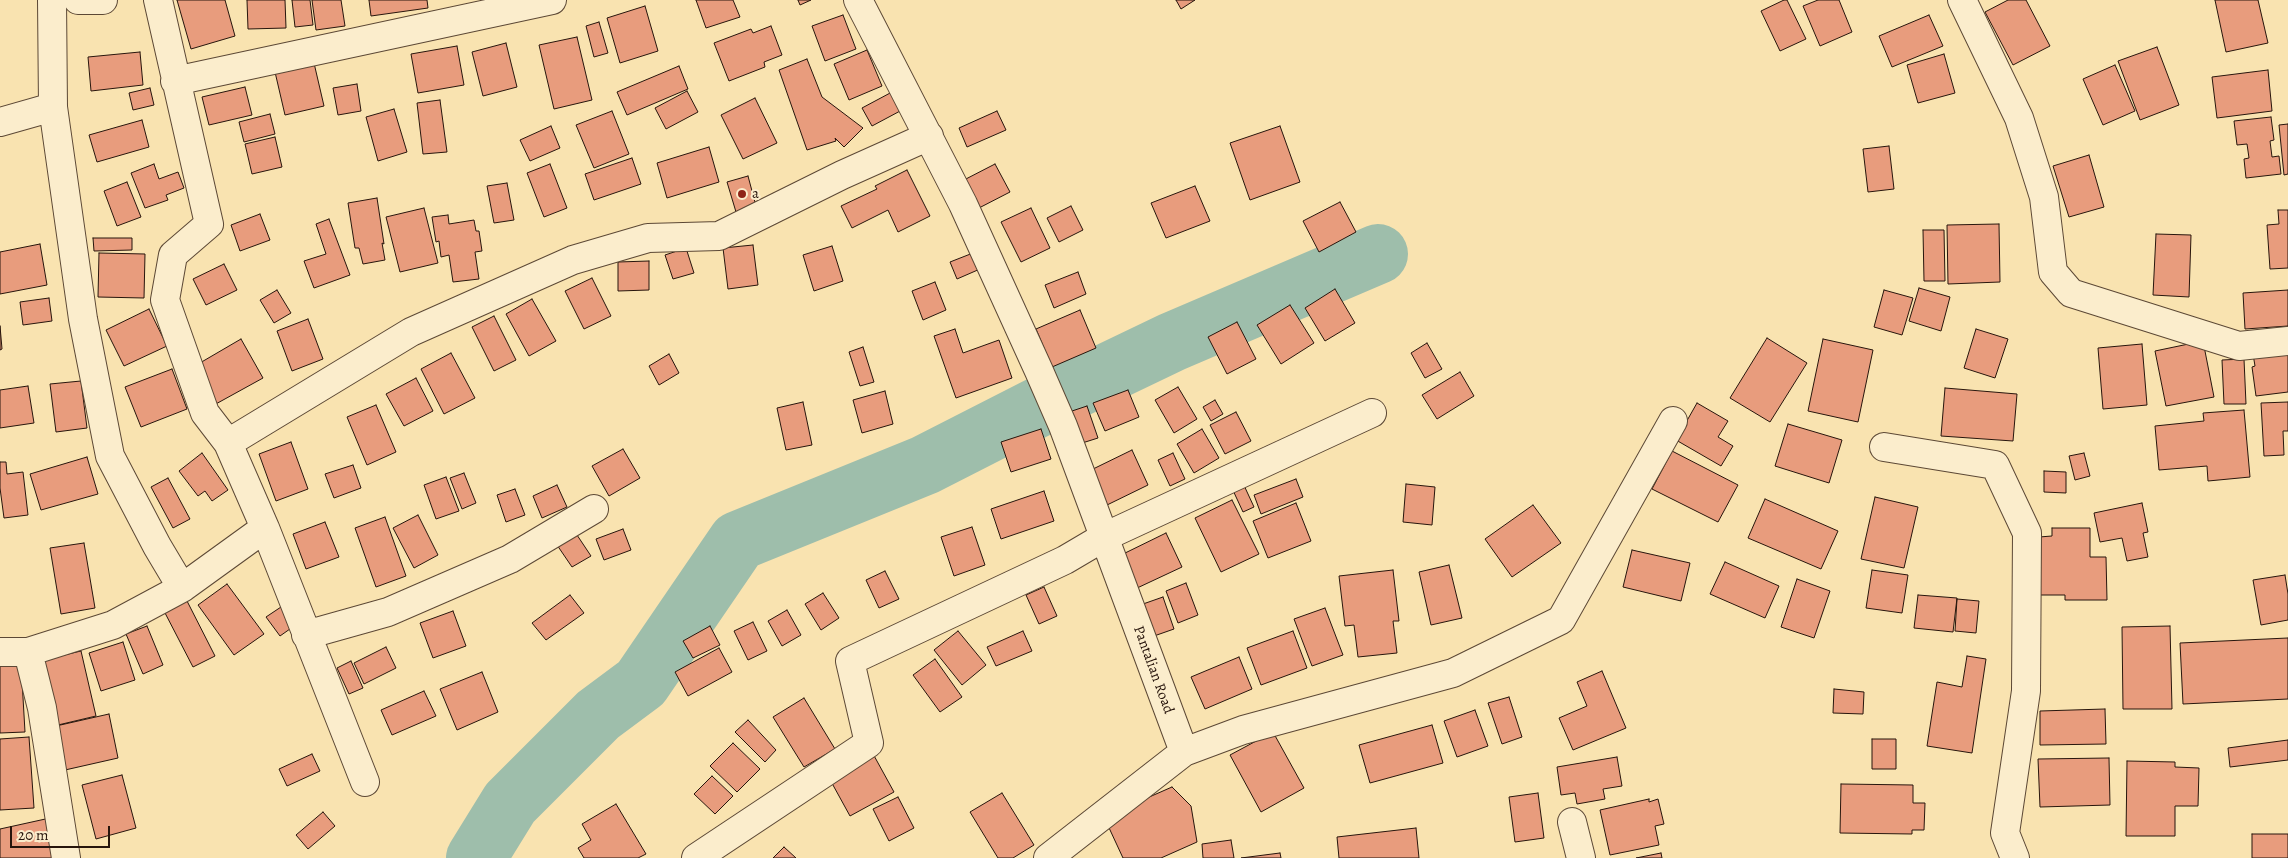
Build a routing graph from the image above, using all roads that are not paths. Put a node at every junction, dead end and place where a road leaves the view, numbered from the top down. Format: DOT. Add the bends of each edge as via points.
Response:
graph roads {
  1 [pos="52,0"];
  2 [pos="78,0"];
  3 [pos="103,0"];
  4 [pos="158,0"];
  5 [pos="552,0"];
  6 [pos="858,0"];
  7 [pos="1962,0"];
  8 [pos="175,82"];
  9 [pos="53,107"];
  10 [pos="0,122"];
  11 [pos="929,136"];
  12 [pos="2288,341"];
  13 [pos="1372,413"];
  14 [pos="1673,420"];
  15 [pos="228,443"];
  16 [pos="1884,447"];
  17 [pos="594,509"];
  18 [pos="265,528"];
  19 [pos="1104,537"];
  20 [pos="182,588"];
  21 [pos="306,635"];
  22 [pos="0,652"];
  23 [pos="28,652"];
  24 [pos="1184,752"];
  25 [pos="364,782"];
  26 [pos="1572,822"];
  27 [pos="66,858"];
  28 [pos="696,858"];
  29 [pos="1048,858"];
  30 [pos="1580,858"];
  31 [pos="2015,858"];
  1 -- 9 [label="street"];
  2 -- 3 [label="street"];
  4 -- 8 [label="street"];
  5 -- 8 [label="street"];
  6 -- 11 [label="street, Pantalian Road"];
  7 -- 12 [label="street" via="2019,118 2044,198 2053,272 2071,293 2239,346"];
  8 -- 15 [label="street" via="209,224 173,255 165,300 205,413"];
  9 -- 10 [label="street"];
  9 -- 20 [label="street" via="83,319 110,456"];
  11 -- 15 [label="street" via="719,236 648,238 573,260 411,332"];
  11 -- 19 [label="street, Pantalian Road" via="964,204 1039,371"];
  13 -- 19 [label="street"];
  14 -- 24 [label="street" via="1561,620 1453,673 1243,730"];
  15 -- 18 [label="street"];
  16 -- 31 [label="street" via="1996,465 2027,533 2026,691 2005,833"];
  17 -- 21 [label="street" via="510,559 388,612"];
  18 -- 20 [label="street"];
  18 -- 21 [label="street"];
  19 -- 24 [label="street, Pantalian Road"];
  19 -- 28 [label="street" via="1065,560 850,661 869,743"];
  20 -- 23 [label="street" via="112,625"];
  21 -- 25 [label="street"];
  22 -- 23 [label="street"];
  23 -- 27 [label="street" via="42,708"];
  24 -- 29 [label="street"];
  26 -- 30 [label="street"];
}
